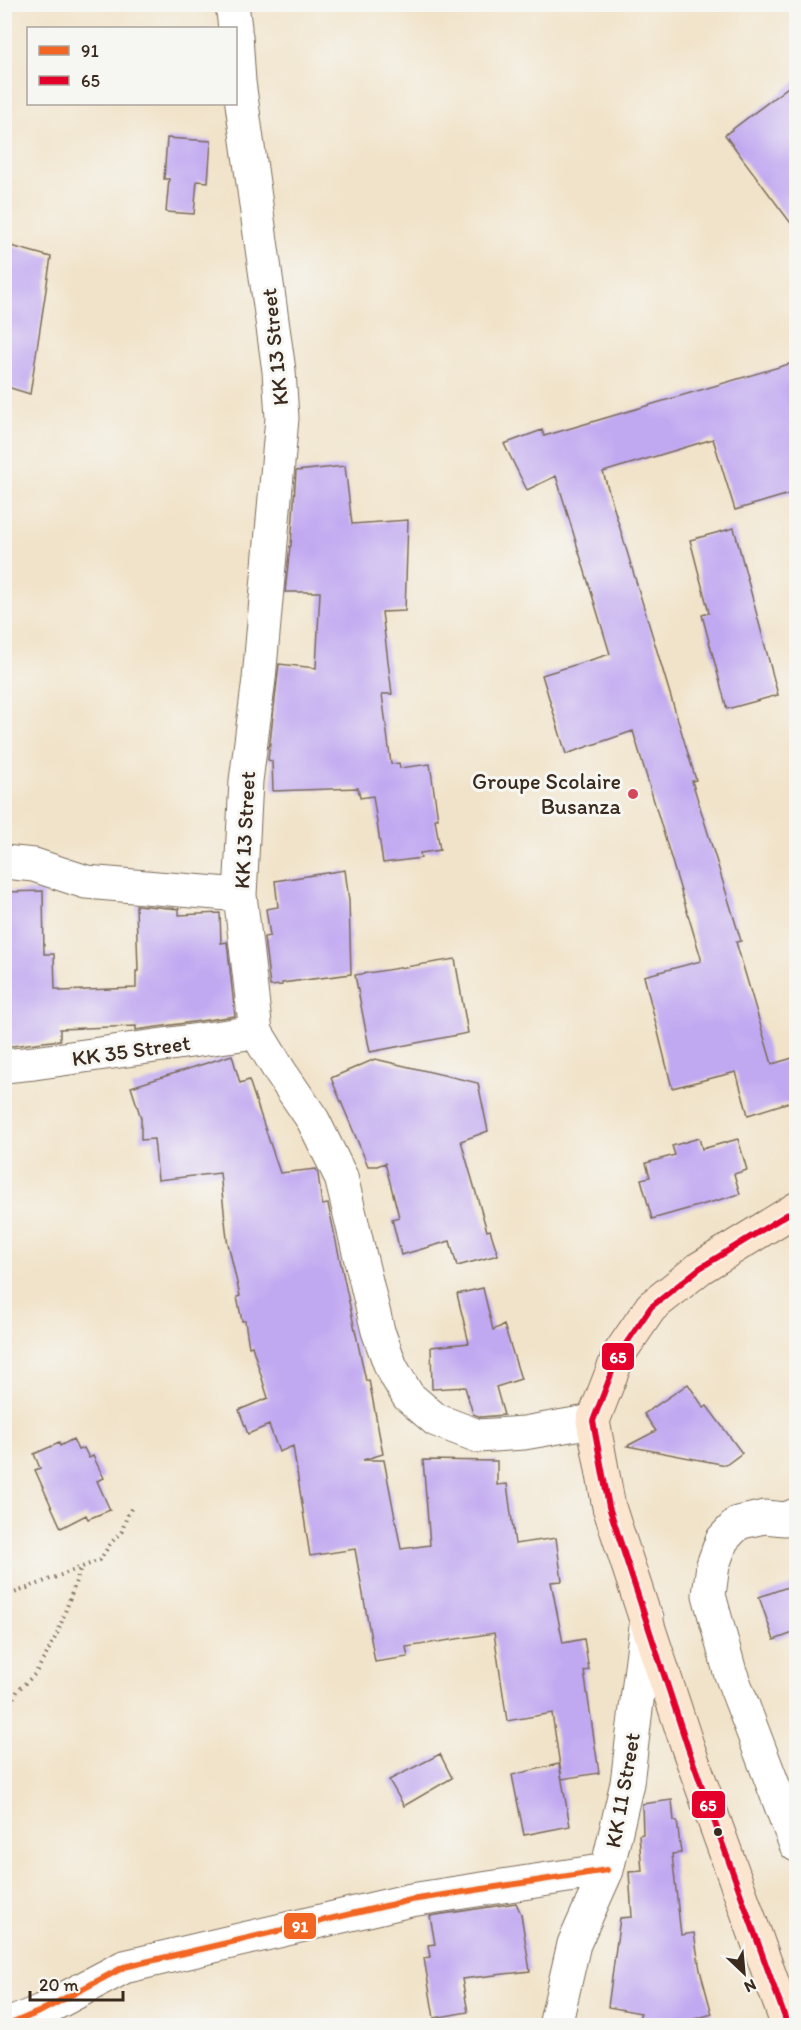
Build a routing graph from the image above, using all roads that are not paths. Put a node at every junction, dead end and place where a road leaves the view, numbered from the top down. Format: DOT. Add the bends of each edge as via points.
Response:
graph roads {
  1 [pos="232,4"];
  2 [pos="235,27"];
  3 [pos="237,51"];
  4 [pos="4,862"];
  5 [pos="240,895"];
  6 [pos="256,1032"];
  7 [pos="4,1065"];
  8 [pos="796,1209"];
  9 [pos="592,1421"];
  10 [pos="796,1515"];
  11 [pos="647,1618"];
  12 [pos="796,1845"];
  13 [pos="607,1870"];
  14 [pos="6,2025"];
  15 [pos="555,2025"];
  16 [pos="788,2025"];
  1 -- 2 [label="street"];
  3 -- 5 [label="street, KK 13 Street" via="282,418 246,782"];
  4 -- 5 [label="street" via="34,865 86,882"];
  5 -- 6 [label="street, KK 13 Street"];
  6 -- 7 [label="street, KK 35 Street"];
  6 -- 9 [label="street, KK 13 Street" via="313,1120 341,1178 378,1331 391,1368 408,1396 436,1420 478,1436 524,1433"];
  8 -- 9 [label="main road" via="700,1269 651,1307 619,1354"];
  9 -- 11 [label="main road" via="609,1507"];
  10 -- 12 [label="street" via="785,1520 764,1518 738,1523 722,1540 708,1595 730,1672"];
  11 -- 13 [label="street, KK 11 Street" via="627,1782"];
  11 -- 16 [label="main road" via="688,1748"];
  13 -- 14 [label="street" via="411,1899 124,1967"];
  13 -- 15 [label="street, KK 11 Street" via="574,1944"];
}
